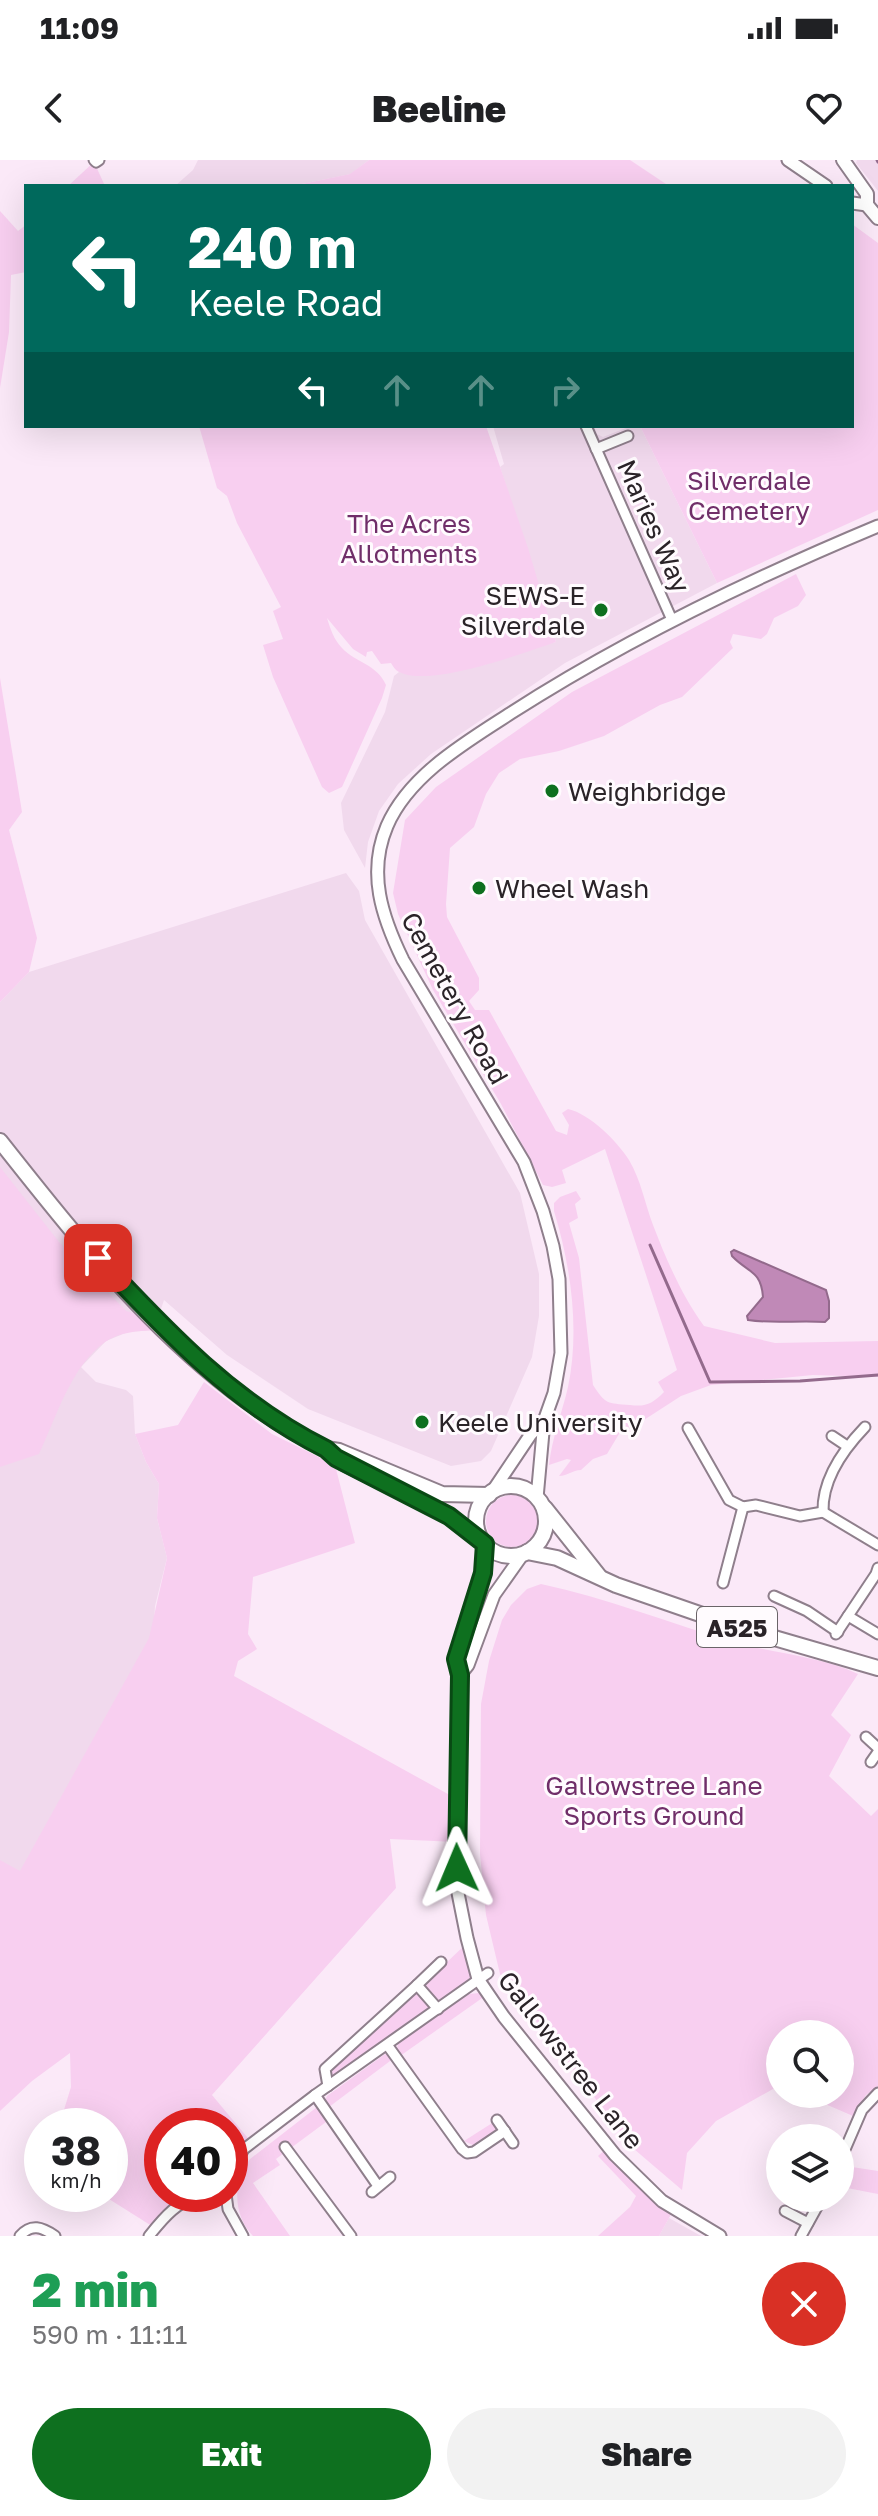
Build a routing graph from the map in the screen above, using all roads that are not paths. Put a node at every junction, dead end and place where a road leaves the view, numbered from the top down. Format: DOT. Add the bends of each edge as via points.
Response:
graph roads {
  1 [pos="788,160"];
  2 [pos="843,160"];
  3 [pos="823,184"];
  4 [pos="873,206"];
  5 [pos="878,218"];
  6 [pos="587,428"];
  7 [pos="628,436"];
  8 [pos="596,449"];
  9 [pos="878,526"];
  10 [pos="672,620"];
  11 [pos="0,1141"];
  12 [pos="544,1421"];
  13 [pos="865,1427"];
  14 [pos="688,1428"];
  15 [pos="832,1436"];
  16 [pos="847,1446"];
  17 [pos="326,1449"];
  18 [pos="490,1493"];
  19 [pos="539,1500"];
  20 [pos="743,1507"];
  21 [pos="823,1512"];
  22 [pos="483,1542"];
  23 [pos="878,1545"];
  24 [pos="525,1553"];
  25 [pos="878,1568"];
  26 [pos="599,1576"];
  27 [pos="723,1583"];
  28 [pos="774,1596"];
  29 [pos="848,1616"];
  30 [pos="878,1634"];
  31 [pos="878,1668"];
  32 [pos="460,1675"];
  33 [pos="866,1737"];
  34 [pos="878,1750"];
  35 [pos="871,1762"];
  36 [pos="441,1962"];
  37 [pos="483,1976"];
  38 [pos="417,1985"];
  39 [pos="438,2009"];
  40 [pos="388,2046"];
  41 [pos="328,2086"];
  42 [pos="878,2093"];
  43 [pos="315,2095"];
  44 [pos="497,2120"];
  45 [pos="854,2129"];
  46 [pos="505,2131"];
  47 [pos="513,2143"];
  48 [pos="248,2146"];
  49 [pos="286,2153"];
  50 [pos="390,2177"];
  51 [pos="167,2212"];
  52 [pos="230,2212"];
  53 [pos="787,2212"];
  54 [pos="814,2212"];
  55 [pos="808,2223"];
  56 [pos="20,2236"];
  57 [pos="55,2236"];
  58 [pos="149,2236"];
  59 [pos="243,2236"];
  60 [pos="351,2236"];
  61 [pos="720,2236"];
  62 [pos="801,2236"];
  1 -- 3 [label="street"];
  2 -- 4 [label="main road"];
  4 -- 5 [label="main road"];
  6 -- 8 [label="street, Maries Way"];
  7 -- 8 [label="street, Maries Way"];
  8 -- 10 [label="street, Maries Way"];
  9 -- 10 [label="street, Cemetery Road"];
  10 -- 12 [label="street, Cemetery Road" via="578,670 420,779 396,808 381,844 376,886 390,933 524,1162 547,1223 559,1279 561,1353"];
  11 -- 17 [label="main road" via="67,1226 199,1362 270,1417"];
  12 -- 18 [label="street, Cemetery Road"];
  12 -- 19 [label="street, Cemetery Road"];
  13 -- 16 [label="street"];
  14 -- 20 [label="street" via="729,1500"];
  15 -- 16 [label="street"];
  16 -- 21 [label="street" via="833,1469"];
  17 -- 18 [label="main road" via="442,1494"];
  17 -- 22 [label="main road" via="449,1516"];
  18 -- 19 [label="main road" via="519,1487"];
  18 -- 22 [label="main road" via="477,1514"];
  19 -- 24 [label="main road" via="545,1530 539,1543"];
  19 -- 26 [label="main road, A525"];
  20 -- 21 [label="street" via="756,1505 800,1516"];
  20 -- 27 [label="street"];
  21 -- 23 [label="street"];
  22 -- 24 [label="main road" via="503,1555"];
  22 -- 32 [label="street, Gallowstree Lane" via="483,1573 456,1659"];
  24 -- 26 [label="main road, A525" via="557,1558"];
  24 -- 32 [label="street, Gallowstree Lane" via="494,1595"];
  25 -- 29 [label="street"];
  26 -- 31 [label="main road, A525" via="743,1629"];
  28 -- 29 [label="street" via="837,1633"];
  29 -- 30 [label="street"];
  32 -- 37 [label="street, Gallowstree Lane" via="458,1893 467,1938"];
  33 -- 34 [label="street"];
  34 -- 35 [label="street"];
  36 -- 38 [label="street"];
  37 -- 39 [label="street"];
  37 -- 61 [label="street, Gallowstree Lane" via="504,2017 615,2155 662,2201"];
  38 -- 39 [label="street"];
  38 -- 41 [label="street" via="325,2069"];
  39 -- 40 [label="street"];
  40 -- 41 [label="street"];
  40 -- 46 [label="street" via="467,2153"];
  41 -- 43 [label="street"];
  42 -- 45 [label="street"];
  43 -- 48 [label="street"];
  43 -- 50 [label="street" via="375,2189"];
  44 -- 46 [label="street"];
  46 -- 47 [label="street"];
  49 -- 60 [label="street"];
  51 -- 58 [label="street"];
  52 -- 59 [label="street"];
  53 -- 55 [label="street"];
  54 -- 55 [label="street"];
  55 -- 62 [label="street"];
  56 -- 57 [label="street" via="42,2227"];
}
